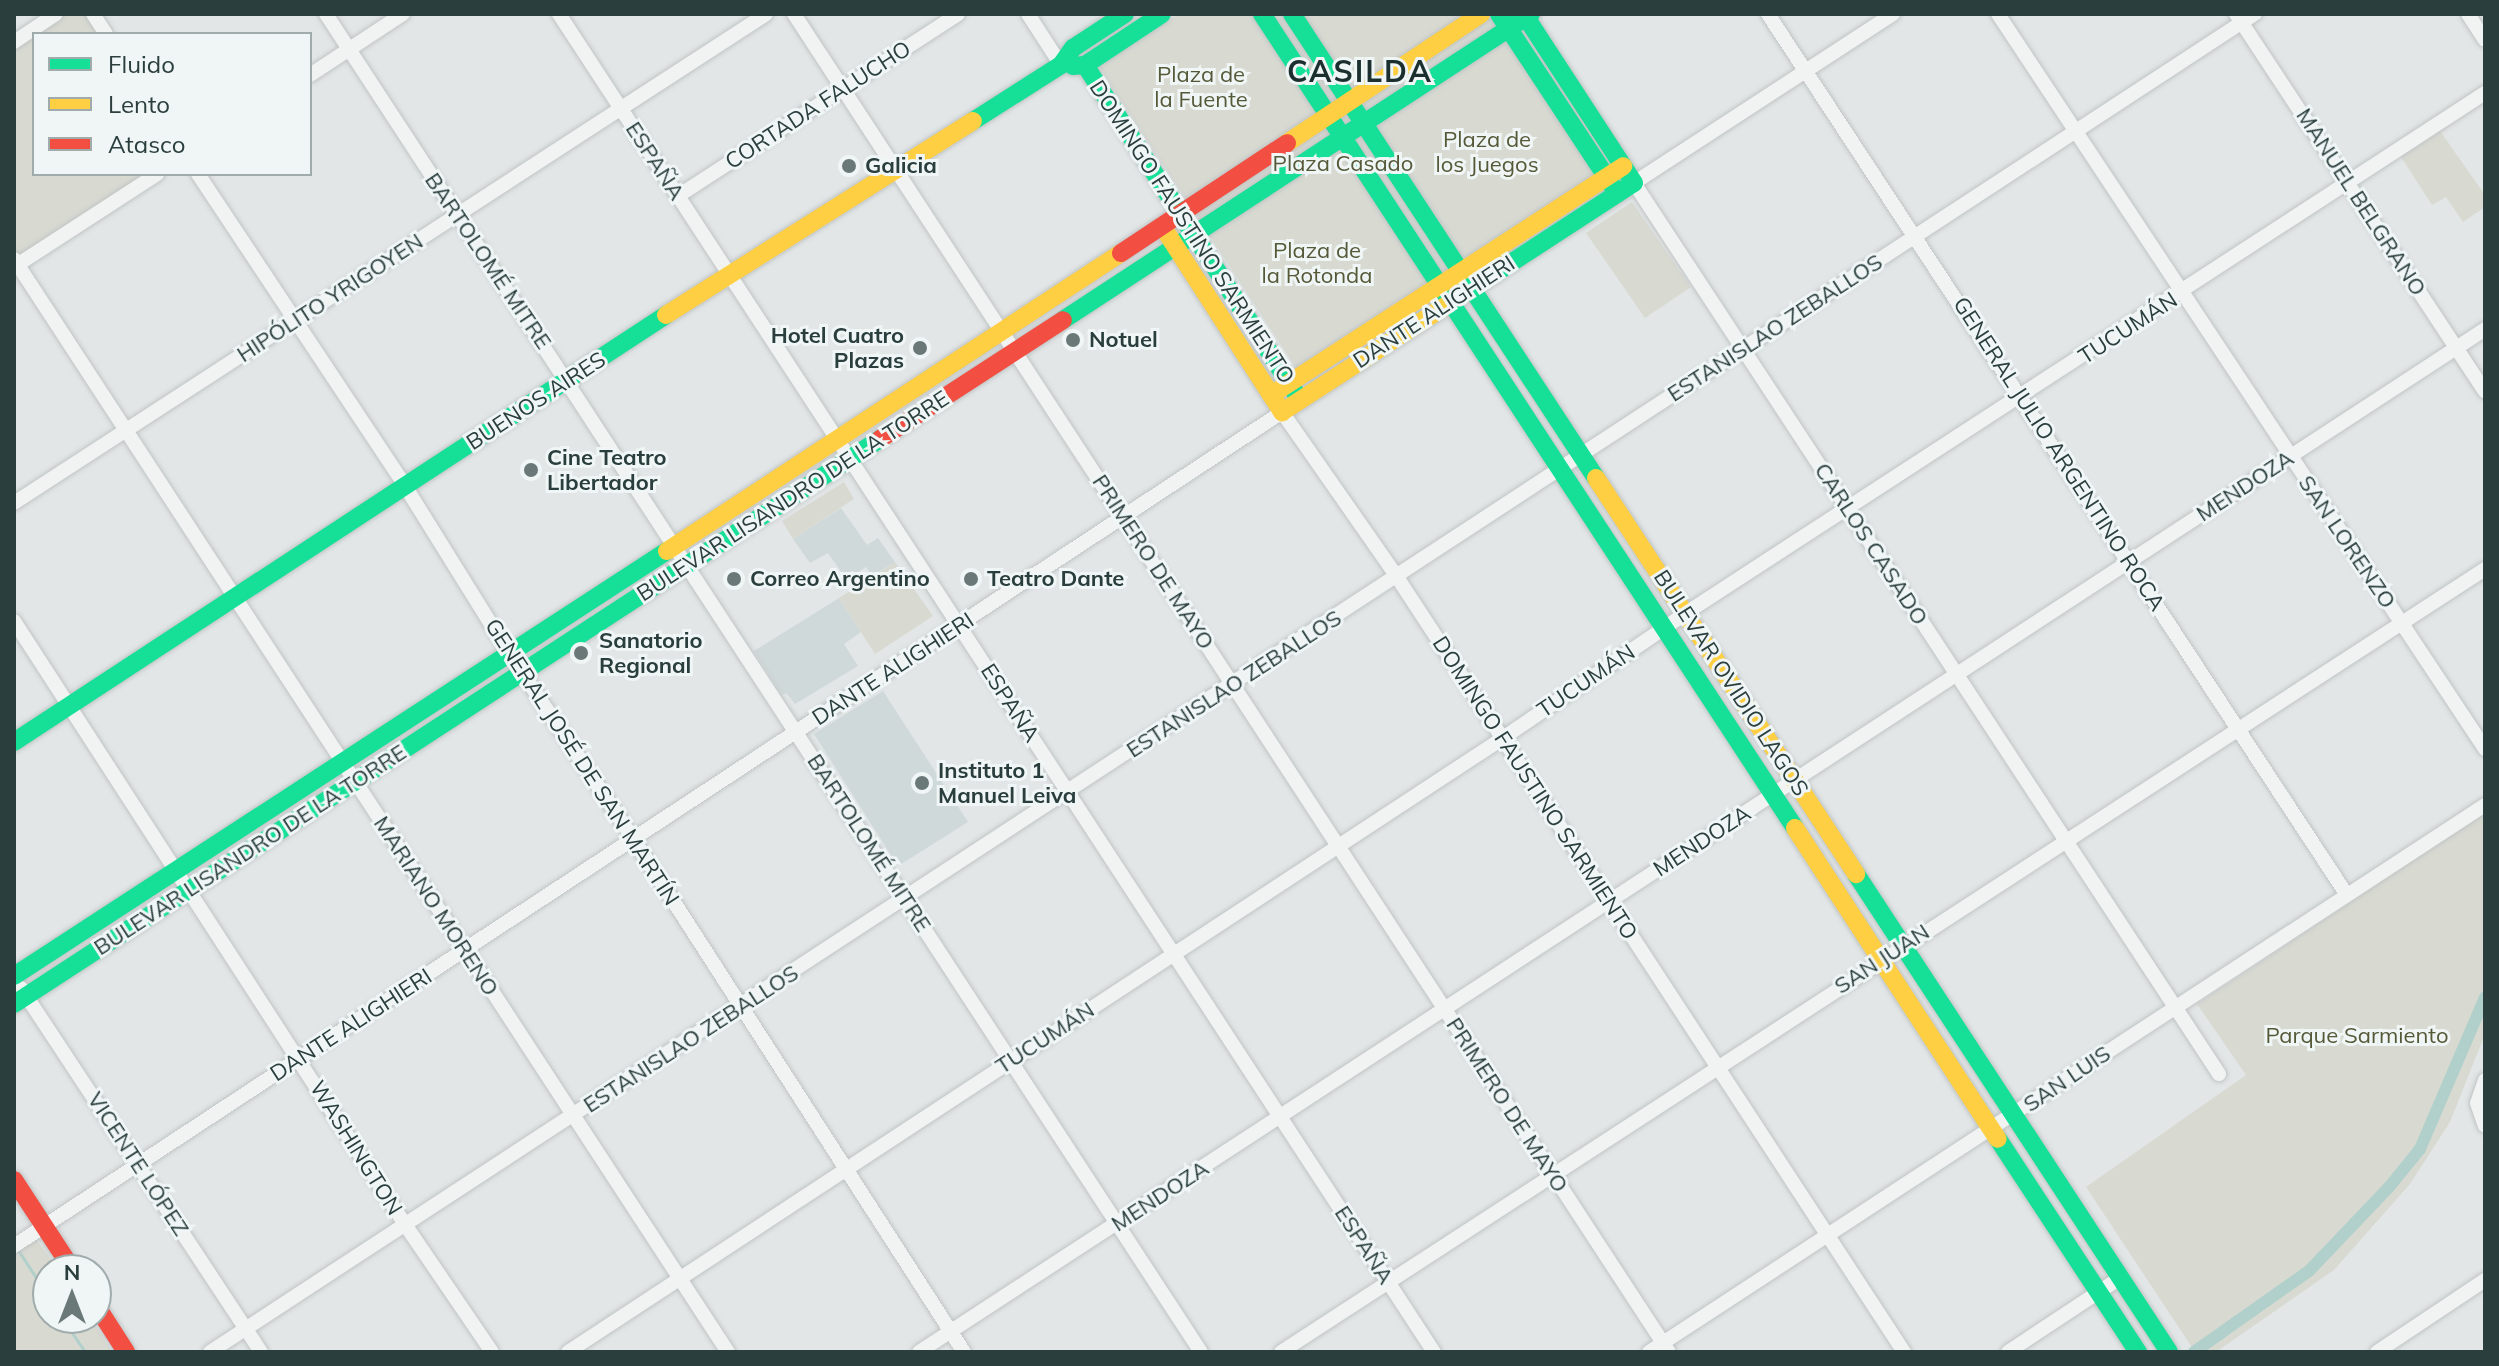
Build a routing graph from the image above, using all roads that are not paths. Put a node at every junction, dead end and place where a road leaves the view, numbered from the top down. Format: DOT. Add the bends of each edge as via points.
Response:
graph roads {
  1 [pos="56,14"];
  2 [pos="93,14"];
  3 [pos="326,14"];
  4 [pos="403,14"];
  5 [pos="559,14"];
  6 [pos="766,14"];
  7 [pos="794,14"];
  8 [pos="958,14"];
  9 [pos="1028,14"];
  10 [pos="1125,14"];
  11 [pos="1162,14"];
  12 [pos="1262,14"];
  13 [pos="1292,14"];
  14 [pos="1481,14"];
  15 [pos="1768,14"];
  16 [pos="1893,14"];
  17 [pos="1998,14"];
  18 [pos="2255,14"];
  19 [pos="2468,14"];
  20 [pos="1527,15"];
  21 [pos="2239,18"];
  22 [pos="1504,21"];
  23 [pos="105,32"];
  24 [pos="2485,40"];
  25 [pos="14,42"];
  26 [pos="349,49"];
  27 [pos="1061,65"];
  28 [pos="1085,65"];
  29 [pos="1807,71"];
  30 [pos="312,74"];
  31 [pos="841,88"];
  32 [pos="2485,93"];
  33 [pos="1348,100"];
  34 [pos="621,108"];
  35 [pos="1327,114"];
  36 [pos="1364,124"];
  37 [pos="2076,132"];
  38 [pos="1343,138"];
  39 [pos="1623,166"];
  40 [pos="894,169"];
  41 [pos="154,176"];
  42 [pos="199,176"];
  43 [pos="1605,177"];
  44 [pos="1634,183"];
  45 [pos="2348,183"];
  46 [pos="1618,193"];
  47 [pos="678,196"];
  48 [pos="1180,214"];
  49 [pos="457,215"];
  50 [pos="1162,226"];
  51 [pos="1194,235"];
  52 [pos="1915,237"];
  53 [pos="1175,246"];
  54 [pos="15,264"];
  55 [pos="1460,271"];
  56 [pos="729,274"];
  57 [pos="1438,284"];
  58 [pos="1471,288"];
  59 [pos="2183,292"];
  60 [pos="1451,301"];
  61 [pos="294,321"];
  62 [pos="2485,329"];
  63 [pos="1001,333"];
  64 [pos="1744,347"];
  65 [pos="2456,347"];
  66 [pos="1013,351"];
  67 [pos="568,380"];
  68 [pos="1294,390"];
  69 [pos="2485,391"];
  70 [pos="1271,395"];
  71 [pos="2022,397"];
  72 [pos="1282,412"];
  73 [pos="126,431"];
  74 [pos="835,439"];
  75 [pos="1581,455"];
  76 [pos="2290,456"];
  77 [pos="849,460"];
  78 [pos="1560,469"];
  79 [pos="405,486"];
  80 [pos="14,503"];
  81 [pos="1849,510"];
  82 [pos="1125,518"];
  83 [pos="671,545"];
  84 [pos="2129,562"];
  85 [pos="686,566"];
  86 [pos="2485,569"];
  87 [pos="1397,577"];
  88 [pos="235,598"];
  89 [pos="1686,613"];
  90 [pos="14,621"];
  91 [pos="2401,624"];
  92 [pos="960,626"];
  93 [pos="1665,628"];
  94 [pos="509,653"];
  95 [pos="522,673"];
  96 [pos="1955,675"];
  97 [pos="1233,685"];
  98 [pos="71,705"];
  99 [pos="2240,730"];
  100 [pos="797,733"];
  101 [pos="1503,738"];
  102 [pos="14,742"];
  103 [pos="2485,749"];
  104 [pos="341,763"];
  105 [pos="1794,781"];
  106 [pos="354,782"];
  107 [pos="1069,792"];
  108 [pos="1773,795"];
  109 [pos="2485,805"];
  110 [pos="634,840"];
  111 [pos="2068,842"];
  112 [pos="1339,845"];
  113 [pos="176,872"];
  114 [pos="188,891"];
  115 [pos="2347,895"];
  116 [pos="905,900"];
  117 [pos="1609,902"];
  118 [pos="1901,946"];
  119 [pos="466,950"];
  120 [pos="1174,953"];
  121 [pos="1881,959"];
  122 [pos="14,977"];
  123 [pos="20,1000"];
  124 [pos="742,1007"];
  125 [pos="2174,1007"];
  126 [pos="1445,1010"];
  127 [pos="300,1059"];
  128 [pos="1011,1060"];
  129 [pos="1717,1066"];
  130 [pos="2219,1074"];
  131 [pos="2485,1080"];
  132 [pos="2014,1115"];
  133 [pos="572,1116"];
  134 [pos="1281,1117"];
  135 [pos="2485,1126"];
  136 [pos="1992,1129"];
  137 [pos="139,1164"];
  138 [pos="847,1171"];
  139 [pos="1553,1174"];
  140 [pos="14,1180"];
  141 [pos="404,1223"];
  142 [pos="1117,1225"];
  143 [pos="44,1226"];
  144 [pos="1827,1235"];
  145 [pos="14,1246"];
  146 [pos="62,1254"];
  147 [pos="682,1277"];
  148 [pos="2120,1278"];
  149 [pos="2485,1280"];
  150 [pos="1388,1282"];
  151 [pos="2099,1293"];
  152 [pos="246,1329"];
  153 [pos="112,1330"];
  154 [pos="950,1331"];
  155 [pos="2398,1346"];
  156 [pos="1666,1347"];
  157 [pos="2166,1348"];
  158 [pos="126,1352"];
  159 [pos="210,1352"];
  160 [pos="261,1352"];
  161 [pos="492,1352"];
  162 [pos="568,1352"];
  163 [pos="728,1352"];
  164 [pos="919,1352"];
  165 [pos="964,1352"];
  166 [pos="1201,1352"];
  167 [pos="1281,1352"];
  168 [pos="1434,1352"];
  169 [pos="1649,1352"];
  170 [pos="1904,1352"];
  171 [pos="2008,1352"];
  172 [pos="2138,1352"];
  173 [pos="2377,1352"];
  1 -- 25 [label="street"];
  2 -- 23 [label="street"];
  3 -- 26 [label="street, BARTOLOMÉ MITRE"];
  4 -- 26 [label="street"];
  5 -- 34 [label="street, ESPAÑA"];
  6 -- 34 [label="street, HIPÓLITO YRIGOYEN"];
  7 -- 31 [label="street, PRIMERO DE MAYO"];
  8 -- 31 [label="street, CORTADA FALUCHO"];
  9 -- 27 [label="street"];
  10 -- 27 [label="main road, BUENOS AIRES" via="1073,48"];
  11 -- 28 [label="main road"];
  12 -- 35 [label="main road, BULEVAR OVIDIO LAGOS"];
  13 -- 33 [label="main road, BULEVAR OVIDIO LAGOS"];
  14 -- 33 [label="main road, BULEVAR LISANDRO DE LA TORRE"];
  15 -- 29 [label="street, GENERAL JULIO ARGENTINO ROCA"];
  16 -- 29 [label="street, DANTE ALIGHIERI"];
  17 -- 37 [label="street, SAN LORENZO"];
  18 -- 21 [label="street, ESTANISLAO ZEBALLOS"];
  19 -- 24 [label="street"];
  20 -- 22 [label="main road, BULEVAR LISANDRO DE LA TORRE"];
  20 -- 39 [label="main road, CARLOS CASADO"];
  21 -- 37 [label="street, ESTANISLAO ZEBALLOS"];
  21 -- 45 [label="street, MANUEL BELGRANO"];
  22 -- 36 [label="main road, BULEVAR LISANDRO DE LA TORRE"];
  22 -- 43 [label="main road"];
  26 -- 30 [label="street"];
  26 -- 49 [label="street, BARTOLOMÉ MITRE"];
  27 -- 28 [label="main road"];
  27 -- 40 [label="main road, BUENOS AIRES"];
  28 -- 48 [label="main road, DOMINGO FAUSTINO SARMIENTO"];
  29 -- 44 [label="street, DANTE ALIGHIERI"];
  29 -- 52 [label="street, GENERAL JULIO ARGENTINO ROCA"];
  31 -- 40 [label="street, PRIMERO DE MAYO"];
  31 -- 47 [label="street, CORTADA FALUCHO"];
  32 -- 45 [label="street, TUCUMÁN"];
  33 -- 35 [label="main road, BULEVAR LISANDRO DE LA TORRE"];
  33 -- 36 [label="main road, BULEVAR OVIDIO LAGOS"];
  34 -- 47 [label="street, ESPAÑA"];
  34 -- 49 [label="street, HIPÓLITO YRIGOYEN"];
  35 -- 38 [label="main road, BULEVAR OVIDIO LAGOS"];
  35 -- 48 [label="main road, BULEVAR LISANDRO DE LA TORRE"];
  36 -- 38 [label="main road, BULEVAR LISANDRO DE LA TORRE"];
  36 -- 55 [label="main road, BULEVAR OVIDIO LAGOS"];
  37 -- 52 [label="street, ESTANISLAO ZEBALLOS"];
  37 -- 59 [label="street, SAN LORENZO"];
  38 -- 51 [label="main road, BULEVAR LISANDRO DE LA TORRE"];
  38 -- 57 [label="main road, BULEVAR OVIDIO LAGOS"];
  39 -- 43 [label="main road, DANTE ALIGHIERI"];
  39 -- 44 [label="main road, CARLOS CASADO"];
  40 -- 56 [label="main road, BUENOS AIRES"];
  40 -- 63 [label="street, PRIMERO DE MAYO"];
  41 -- 54 [label="street"];
  42 -- 61 [label="street, GENERAL JOSÉ DE SAN MARTÍN"];
  43 -- 46 [label="main road"];
  43 -- 55 [label="main road, DANTE ALIGHIERI"];
  44 -- 46 [label="main road, DANTE ALIGHIERI"];
  44 -- 64 [label="street, CARLOS CASADO"];
  45 -- 59 [label="street, TUCUMÁN"];
  45 -- 65 [label="street, MANUEL BELGRANO"];
  46 -- 58 [label="main road, DANTE ALIGHIERI"];
  47 -- 56 [label="street, ESPAÑA"];
  48 -- 50 [label="main road, BULEVAR LISANDRO DE LA TORRE"];
  48 -- 51 [label="main road, DOMINGO FAUSTINO SARMIENTO"];
  49 -- 61 [label="street, HIPÓLITO YRIGOYEN"];
  49 -- 67 [label="street, BARTOLOMÉ MITRE"];
  50 -- 53 [label="main road, DOMINGO FAUSTINO SARMIENTO"];
  50 -- 63 [label="main road, BULEVAR LISANDRO DE LA TORRE"];
  51 -- 53 [label="main road, BULEVAR LISANDRO DE LA TORRE"];
  51 -- 68 [label="main road, DOMINGO FAUSTINO SARMIENTO"];
  52 -- 64 [label="street, ESTANISLAO ZEBALLOS"];
  52 -- 71 [label="street, GENERAL JULIO ARGENTINO ROCA"];
  53 -- 66 [label="main road, BULEVAR LISANDRO DE LA TORRE"];
  53 -- 70 [label="main road, DOMINGO FAUSTINO SARMIENTO"];
  54 -- 73 [label="street, MARIANO MORENO"];
  55 -- 57 [label="main road, DANTE ALIGHIERI"];
  55 -- 58 [label="main road, BULEVAR OVIDIO LAGOS"];
  56 -- 67 [label="main road, BUENOS AIRES"];
  56 -- 74 [label="street, ESPAÑA"];
  57 -- 60 [label="main road, BULEVAR OVIDIO LAGOS"];
  57 -- 68 [label="main road, DANTE ALIGHIERI"];
  58 -- 60 [label="main road, DANTE ALIGHIERI"];
  58 -- 75 [label="main road, BULEVAR OVIDIO LAGOS"];
  59 -- 71 [label="street, TUCUMÁN"];
  59 -- 76 [label="street, SAN LORENZO"];
  60 -- 68 [label="main road, DANTE ALIGHIERI"];
  60 -- 78 [label="main road, BULEVAR OVIDIO LAGOS"];
  61 -- 73 [label="street, HIPÓLITO YRIGOYEN"];
  61 -- 79 [label="street, GENERAL JOSÉ DE SAN MARTÍN"];
  62 -- 65 [label="street, MENDOZA"];
  63 -- 66 [label="street, PRIMERO DE MAYO"];
  63 -- 74 [label="main road, BULEVAR LISANDRO DE LA TORRE"];
  64 -- 75 [label="street, ESTANISLAO ZEBALLOS"];
  64 -- 81 [label="street, CARLOS CASADO"];
  65 -- 69 [label="street, MANUEL BELGRANO"];
  65 -- 76 [label="street, MENDOZA"];
  66 -- 77 [label="main road, BULEVAR LISANDRO DE LA TORRE"];
  66 -- 82 [label="street, PRIMERO DE MAYO"];
  67 -- 79 [label="main road, BUENOS AIRES"];
  67 -- 83 [label="street, BARTOLOMÉ MITRE"];
  68 -- 70 [label="main road, DANTE ALIGHIERI"];
  68 -- 72 [label="main road, DANTE ALIGHIERI"];
  70 -- 72 [label="main road, DOMINGO FAUSTINO SARMIENTO"];
  71 -- 81 [label="street, TUCUMÁN"];
  71 -- 84 [label="street, GENERAL JULIO ARGENTINO ROCA"];
  72 -- 82 [label="street, DANTE ALIGHIERI"];
  72 -- 87 [label="street, DOMINGO FAUSTINO SARMIENTO"];
  73 -- 80 [label="street, HIPÓLITO YRIGOYEN"];
  73 -- 88 [label="street, MARIANO MORENO"];
  74 -- 77 [label="street, ESPAÑA"];
  74 -- 83 [label="main road, BULEVAR LISANDRO DE LA TORRE"];
  75 -- 78 [label="street, ESTANISLAO ZEBALLOS"];
  75 -- 89 [label="main road, BULEVAR OVIDIO LAGOS"];
  76 -- 84 [label="street, MENDOZA"];
  76 -- 91 [label="street, SAN LORENZO"];
  77 -- 85 [label="main road, BULEVAR LISANDRO DE LA TORRE"];
  77 -- 92 [label="street, ESPAÑA"];
  78 -- 87 [label="street, ESTANISLAO ZEBALLOS"];
  78 -- 93 [label="main road, BULEVAR OVIDIO LAGOS"];
  79 -- 88 [label="main road, BUENOS AIRES"];
  79 -- 94 [label="street, GENERAL JOSÉ DE SAN MARTÍN"];
  81 -- 89 [label="street, TUCUMÁN"];
  81 -- 96 [label="street, CARLOS CASADO"];
  82 -- 92 [label="street, DANTE ALIGHIERI"];
  82 -- 97 [label="street, PRIMERO DE MAYO"];
  83 -- 85 [label="street, BARTOLOMÉ MITRE"];
  83 -- 94 [label="main road, BULEVAR LISANDRO DE LA TORRE"];
  84 -- 96 [label="street, MENDOZA"];
  84 -- 99 [label="street, GENERAL JULIO ARGENTINO ROCA"];
  85 -- 95 [label="main road, BULEVAR LISANDRO DE LA TORRE"];
  85 -- 100 [label="street, BARTOLOMÉ MITRE"];
  86 -- 91 [label="street, SAN JUAN"];
  87 -- 97 [label="street, ESTANISLAO ZEBALLOS"];
  87 -- 101 [label="street, DOMINGO FAUSTINO SARMIENTO"];
  88 -- 98 [label="main road, BUENOS AIRES"];
  88 -- 104 [label="street, MARIANO MORENO"];
  89 -- 93 [label="street, TUCUMÁN"];
  89 -- 105 [label="main road, BULEVAR OVIDIO LAGOS"];
  90 -- 98 [label="street, WASHINGTON"];
  91 -- 99 [label="street, SAN JUAN"];
  91 -- 103 [label="street, SAN LORENZO"];
  92 -- 100 [label="street, DANTE ALIGHIERI"];
  92 -- 107 [label="street, ESPAÑA"];
  93 -- 101 [label="street, TUCUMÁN"];
  93 -- 108 [label="main road, BULEVAR OVIDIO LAGOS"];
  94 -- 95 [label="street, GENERAL JOSÉ DE SAN MARTÍN"];
  94 -- 104 [label="main road, BULEVAR LISANDRO DE LA TORRE"];
  95 -- 106 [label="main road, BULEVAR LISANDRO DE LA TORRE"];
  95 -- 110 [label="street, GENERAL JOSÉ DE SAN MARTÍN"];
  96 -- 105 [label="street, MENDOZA"];
  96 -- 111 [label="street, CARLOS CASADO"];
  97 -- 107 [label="street, ESTANISLAO ZEBALLOS"];
  97 -- 112 [label="street, PRIMERO DE MAYO"];
  98 -- 102 [label="main road, BUENOS AIRES"];
  98 -- 113 [label="street, WASHINGTON"];
  99 -- 111 [label="street, SAN JUAN"];
  99 -- 115 [label="street, GENERAL JULIO ARGENTINO ROCA"];
  100 -- 110 [label="street, DANTE ALIGHIERI"];
  100 -- 116 [label="street, BARTOLOMÉ MITRE"];
  101 -- 112 [label="street, TUCUMÁN"];
  101 -- 117 [label="street, DOMINGO FAUSTINO SARMIENTO"];
  104 -- 106 [label="street, MARIANO MORENO"];
  104 -- 113 [label="main road, BULEVAR LISANDRO DE LA TORRE"];
  105 -- 108 [label="street, MENDOZA"];
  105 -- 118 [label="main road, BULEVAR OVIDIO LAGOS"];
  106 -- 114 [label="main road, BULEVAR LISANDRO DE LA TORRE"];
  106 -- 119 [label="street, MARIANO MORENO"];
  107 -- 116 [label="street, ESTANISLAO ZEBALLOS"];
  107 -- 120 [label="street, ESPAÑA"];
  108 -- 117 [label="street, MENDOZA"];
  108 -- 121 [label="main road, BULEVAR OVIDIO LAGOS"];
  109 -- 115 [label="street, SAN LUIS"];
  110 -- 119 [label="street, DANTE ALIGHIERI"];
  110 -- 124 [label="street, GENERAL JOSÉ DE SAN MARTÍN"];
  111 -- 118 [label="street, SAN JUAN"];
  111 -- 125 [label="street, CARLOS CASADO"];
  112 -- 120 [label="street, TUCUMÁN"];
  112 -- 126 [label="street, PRIMERO DE MAYO"];
  113 -- 114 [label="street, WASHINGTON"];
  113 -- 122 [label="main road, BULEVAR LISANDRO DE LA TORRE"];
  114 -- 123 [label="main road, BULEVAR LISANDRO DE LA TORRE"];
  114 -- 127 [label="street, WASHINGTON"];
  115 -- 125 [label="street, SAN LUIS"];
  116 -- 124 [label="street, ESTANISLAO ZEBALLOS"];
  116 -- 128 [label="street, BARTOLOMÉ MITRE"];
  117 -- 126 [label="street, MENDOZA"];
  117 -- 129 [label="street, DOMINGO FAUSTINO SARMIENTO"];
  118 -- 121 [label="street, SAN JUAN"];
  118 -- 132 [label="main road, BULEVAR OVIDIO LAGOS"];
  119 -- 127 [label="street, DANTE ALIGHIERI"];
  119 -- 133 [label="street, MARIANO MORENO"];
  120 -- 128 [label="street, TUCUMÁN"];
  120 -- 134 [label="street, ESPAÑA"];
  121 -- 129 [label="street, SAN JUAN"];
  121 -- 136 [label="main road, BULEVAR OVIDIO LAGOS"];
  122 -- 123 [label="street, VICENTE LÓPEZ"];
  123 -- 137 [label="street, VICENTE LÓPEZ"];
  124 -- 133 [label="street, ESTANISLAO ZEBALLOS"];
  124 -- 138 [label="street, GENERAL JOSÉ DE SAN MARTÍN"];
  125 -- 130 [label="street, CARLOS CASADO"];
  125 -- 132 [label="street, SAN LUIS"];
  126 -- 134 [label="street, MENDOZA"];
  126 -- 139 [label="street, PRIMERO DE MAYO"];
  127 -- 137 [label="street, DANTE ALIGHIERI"];
  127 -- 141 [label="street, WASHINGTON"];
  128 -- 138 [label="street, TUCUMÁN"];
  128 -- 142 [label="street, BARTOLOMÉ MITRE"];
  129 -- 139 [label="street, SAN JUAN"];
  129 -- 144 [label="street, DOMINGO FAUSTINO SARMIENTO"];
  131 -- 135 [label="street" via="2477,1103"];
  132 -- 136 [label="street, SAN LUIS"];
  132 -- 148 [label="main road, BULEVAR OVIDIO LAGOS"];
  133 -- 141 [label="street, ESTANISLAO ZEBALLOS"];
  133 -- 147 [label="street, MARIANO MORENO"];
  134 -- 142 [label="street, MENDOZA"];
  134 -- 150 [label="street, ESPAÑA"];
  136 -- 144 [label="street, SAN LUIS"];
  136 -- 151 [label="main road, BULEVAR OVIDIO LAGOS"];
  137 -- 143 [label="street, DANTE ALIGHIERI"];
  137 -- 152 [label="street, VICENTE LÓPEZ"];
  138 -- 147 [label="street, TUCUMÁN"];
  138 -- 154 [label="street, GENERAL JOSÉ DE SAN MARTÍN"];
  139 -- 150 [label="street, SAN JUAN"];
  139 -- 156 [label="street, PRIMERO DE MAYO"];
  140 -- 143 [label="main road"];
  141 -- 152 [label="street, ESTANISLAO ZEBALLOS"];
  141 -- 161 [label="street, WASHINGTON"];
  142 -- 154 [label="street, MENDOZA"];
  142 -- 166 [label="street, BARTOLOMÉ MITRE"];
  143 -- 145 [label="street, DANTE ALIGHIERI"];
  143 -- 146 [label="main road"];
  144 -- 156 [label="street, SAN LUIS"];
  144 -- 170 [label="street, DOMINGO FAUSTINO SARMIENTO"];
  147 -- 162 [label="street, TUCUMÁN"];
  147 -- 163 [label="street, MARIANO MORENO"];
  148 -- 151 [label="street"];
  148 -- 157 [label="main road, BULEVAR OVIDIO LAGOS"];
  149 -- 155 [label="street"];
  150 -- 167 [label="street, SAN JUAN"];
  150 -- 168 [label="street, ESPAÑA"];
  151 -- 171 [label="street"];
  151 -- 172 [label="main road, BULEVAR OVIDIO LAGOS"];
  152 -- 159 [label="street, ESTANISLAO ZEBALLOS"];
  152 -- 160 [label="street, VICENTE LÓPEZ"];
  153 -- 158 [label="main road"];
  154 -- 164 [label="street, MENDOZA"];
  154 -- 165 [label="street, GENERAL JOSÉ DE SAN MARTÍN"];
  155 -- 173 [label="street"];
  156 -- 169 [label="street, SAN LUIS"];
}
